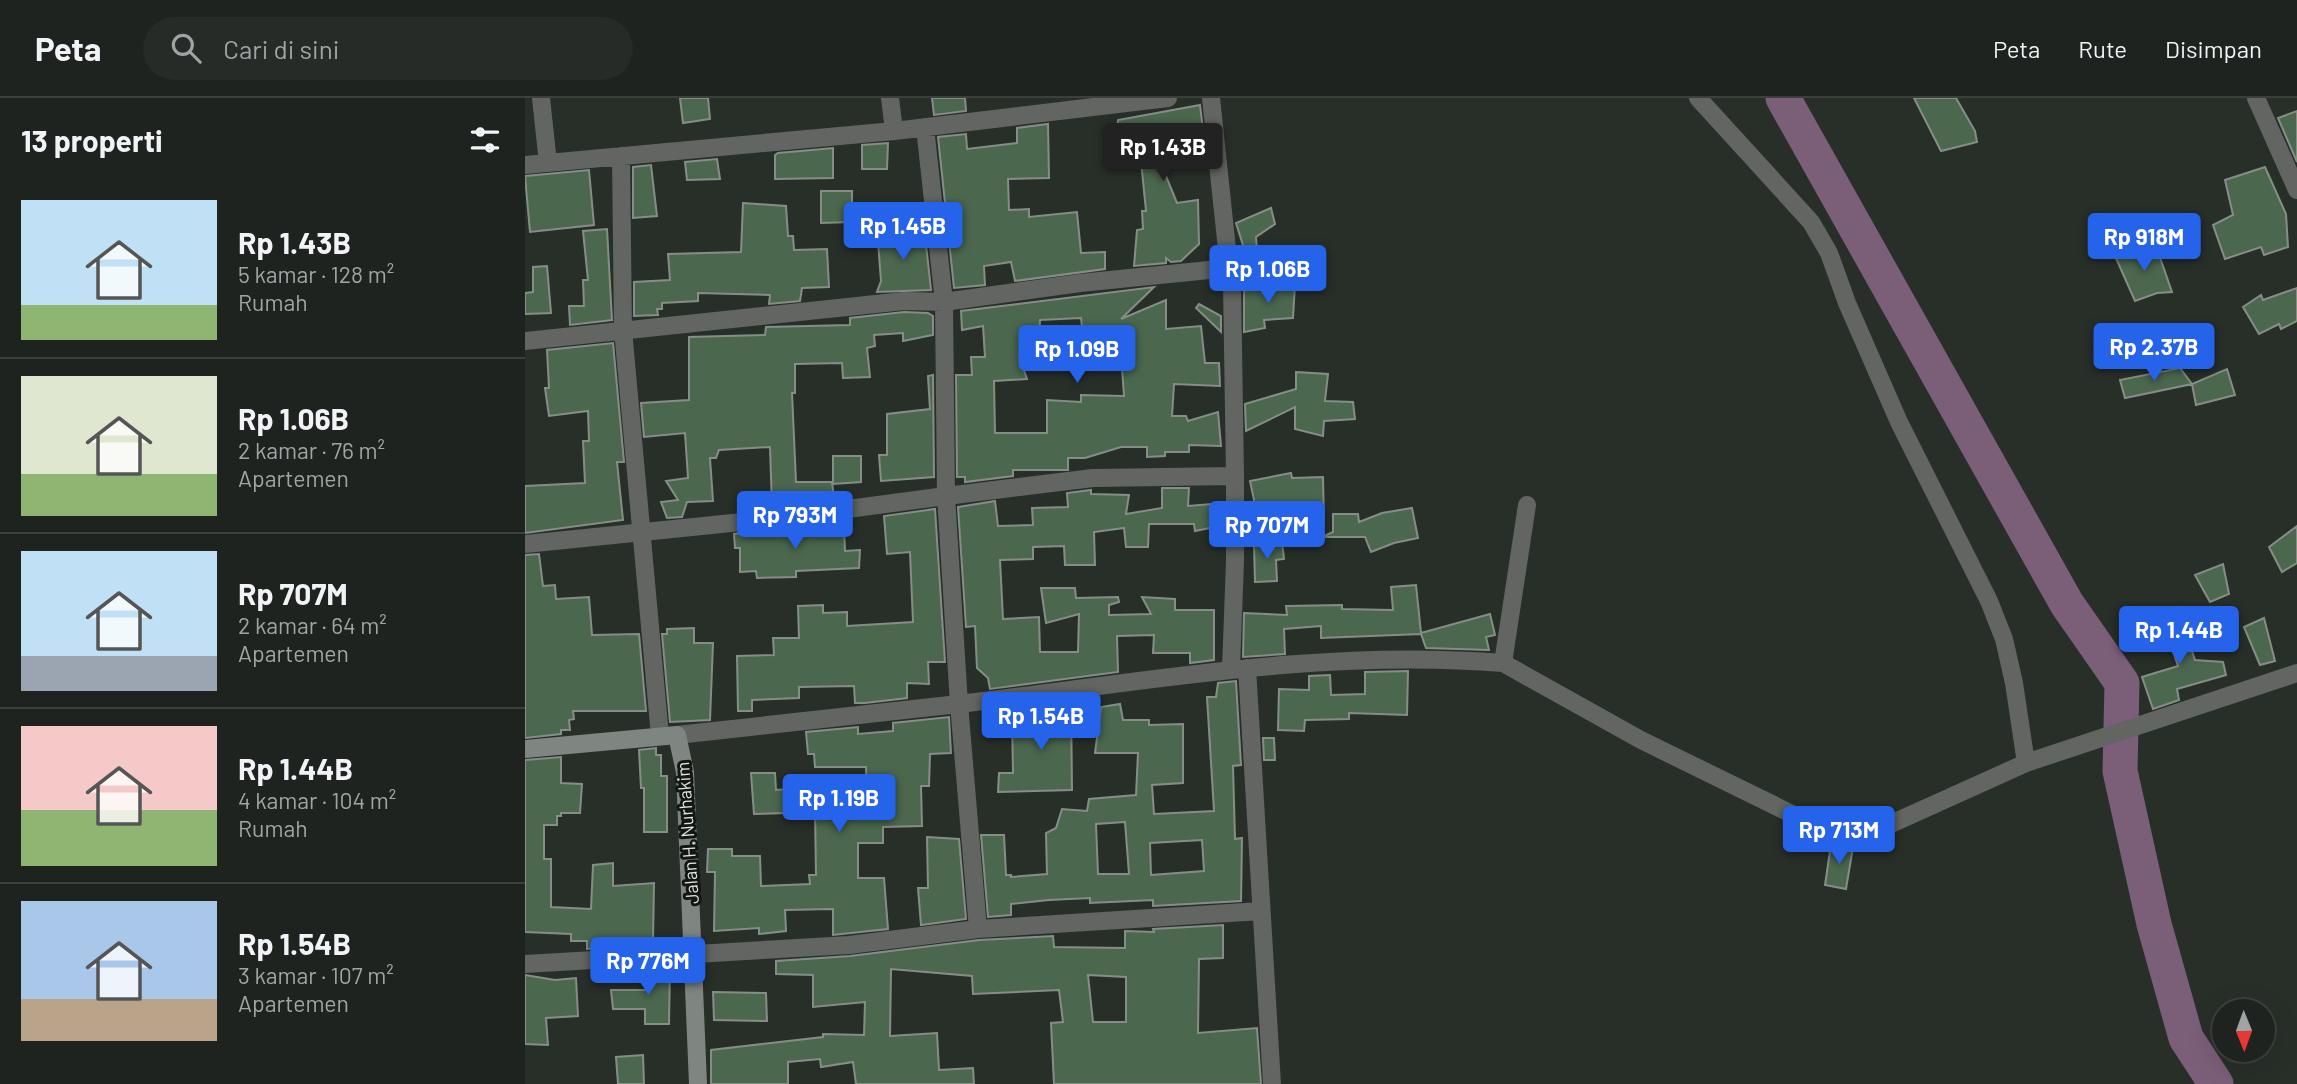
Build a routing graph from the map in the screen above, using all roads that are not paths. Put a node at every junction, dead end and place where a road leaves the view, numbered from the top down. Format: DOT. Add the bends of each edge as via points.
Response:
graph roads {
  1 [pos="541,98"];
  2 [pos="890,98"];
  3 [pos="1168,98"];
  4 [pos="1211,98"];
  5 [pos="1699,98"];
  6 [pos="2256,98"];
  7 [pos="925,127"];
  8 [pos="894,131"];
  9 [pos="621,156"];
  10 [pos="548,163"];
  11 [pos="525,165"];
  12 [pos="2297,190"];
  13 [pos="1229,268"];
  14 [pos="944,302"];
  15 [pos="623,330"];
  16 [pos="525,341"];
  17 [pos="1235,476"];
  18 [pos="946,496"];
  19 [pos="1527,505"];
  20 [pos="640,533"];
  21 [pos="525,544"];
  22 [pos="1503,663"];
  23 [pos="1239,669"];
  24 [pos="2297,673"];
  25 [pos="958,704"];
  26 [pos="669,736"];
  27 [pos="525,749"];
  28 [pos="2027,763"];
  29 [pos="1261,911"];
  30 [pos="978,929"];
  31 [pos="694,955"];
  32 [pos="525,964"];
  33 [pos="698,1084"];
  34 [pos="1272,1084"];
  1 -- 10 [label="street"];
  2 -- 8 [label="street"];
  3 -- 7 [label="street"];
  4 -- 13 [label="street"];
  5 -- 28 [label="street" via="1811,222 1829,253 1899,422 2004,639"];
  6 -- 12 [label="street"];
  7 -- 8 [label="street"];
  7 -- 14 [label="street"];
  8 -- 9 [label="street"];
  9 -- 10 [label="street"];
  9 -- 15 [label="street"];
  10 -- 11 [label="street"];
  13 -- 14 [label="street"];
  13 -- 17 [label="street"];
  14 -- 15 [label="street" via="904,301"];
  14 -- 18 [label="street"];
  15 -- 16 [label="street"];
  15 -- 20 [label="street"];
  17 -- 18 [label="street" via="1093,478"];
  17 -- 23 [label="street"];
  18 -- 20 [label="street"];
  18 -- 25 [label="street"];
  19 -- 22 [label="street"];
  20 -- 21 [label="street"];
  20 -- 26 [label="street"];
  22 -- 23 [label="street" via="1374,660"];
  22 -- 28 [label="street" via="1677,758 1794,815 1850,835 1873,832"];
  23 -- 25 [label="street"];
  23 -- 29 [label="street"];
  24 -- 28 [label="street"];
  25 -- 26 [label="street"];
  25 -- 30 [label="street"];
  26 -- 27 [label="main road"];
  26 -- 31 [label="main road, Jalan H. Nurhakim" via="685,772"];
  29 -- 30 [label="street"];
  29 -- 34 [label="street"];
  30 -- 31 [label="street" via="849,945"];
  31 -- 32 [label="street"];
  31 -- 33 [label="main road, Jalan H. Nurhakim"];
}
